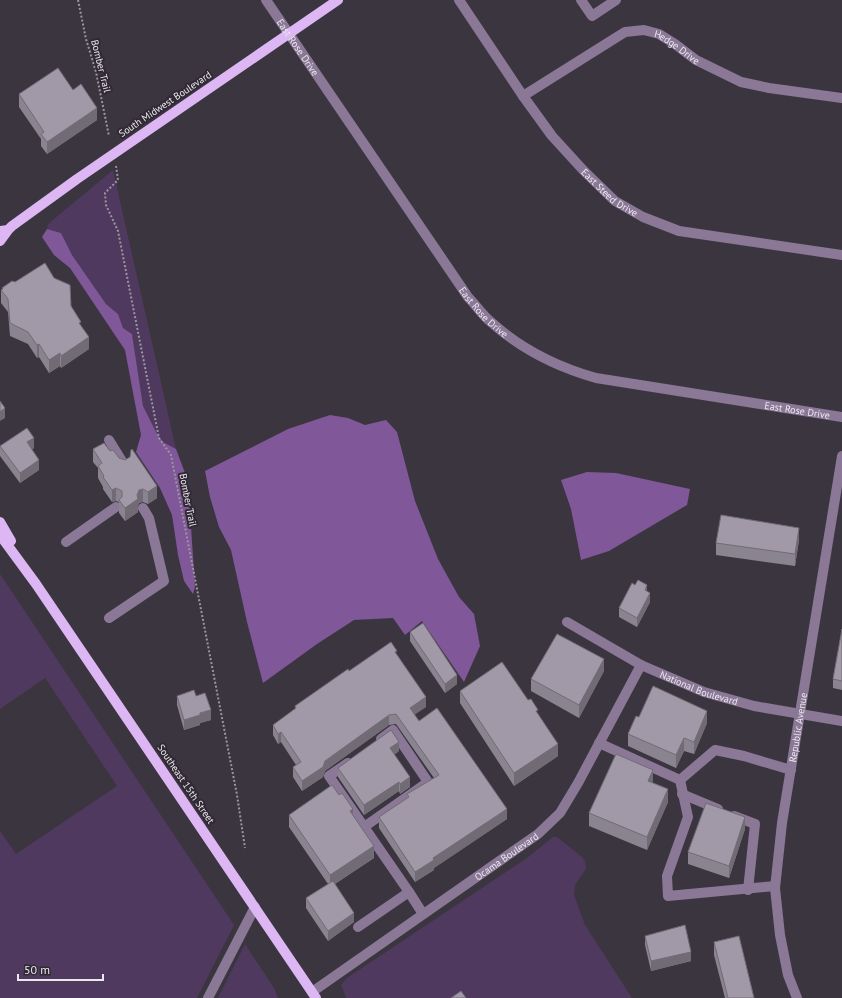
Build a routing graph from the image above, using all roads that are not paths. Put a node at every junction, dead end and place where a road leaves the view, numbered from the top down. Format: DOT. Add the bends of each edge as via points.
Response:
graph roads {
  1 [pos="266,0"];
  2 [pos="338,0"];
  3 [pos="460,0"];
  4 [pos="580,0"];
  5 [pos="616,0"];
  6 [pos="290,33"];
  7 [pos="523,96"];
  8 [pos="842,98"];
  9 [pos="4,230"];
  10 [pos="0,242"];
  11 [pos="842,255"];
  12 [pos="842,417"];
  13 [pos="109,440"];
  14 [pos="842,456"];
  15 [pos="125,466"];
  16 [pos="116,508"];
  17 [pos="143,508"];
  18 [pos="0,522"];
  19 [pos="0,535"];
  20 [pos="66,542"];
  21 [pos="36,584"];
  22 [pos="109,618"];
  23 [pos="567,622"];
  24 [pos="641,665"];
  25 [pos="799,714"];
  26 [pos="842,721"];
  27 [pos="599,743"];
  28 [pos="374,744"];
  29 [pos="355,758"];
  30 [pos="791,770"];
  31 [pos="680,780"];
  32 [pos="682,794"];
  33 [pos="364,827"];
  34 [pos="775,886"];
  35 [pos="748,890"];
  36 [pos="409,892"];
  37 [pos="255,907"];
  38 [pos="423,914"];
  39 [pos="358,927"];
  40 [pos="314,995"];
  41 [pos="208,998"];
  42 [pos="797,998"];
  1 -- 6 [label="street, East Rose Drive"];
  2 -- 6 [label="main road, South Midwest Boulevard"];
  3 -- 7 [label="street, East Steed Drive"];
  4 -- 5 [label="street" via="592,16"];
  6 -- 9 [label="main road, South Midwest Boulevard"];
  6 -- 12 [label="street, East Rose Drive" via="468,297 490,322 515,340 539,356 596,378"];
  7 -- 8 [label="street, Hedge Drive" via="624,32 644,30 659,34 696,60 741,82"];
  7 -- 11 [label="street, East Steed Drive" via="552,136 584,171 615,201 643,217 679,231"];
  9 -- 10 [label="main road, South Midwest Boulevard"];
  13 -- 15 [label="street"];
  14 -- 25 [label="street, Republic Avenue"];
  16 -- 20 [label="street"];
  17 -- 22 [label="street" via="149,518 164,581"];
  18 -- 21 [label="main road, Southeast 15th Street"];
  19 -- 21 [label="main road, Southeast 15th Street"];
  21 -- 37 [label="main road, Southeast 15th Street"];
  23 -- 24 [label="street, National Boulevard"];
  24 -- 25 [label="street, National Boulevard" via="704,692 754,706"];
  24 -- 27 [label="street, Ocama Boulevard"];
  25 -- 26 [label="street, National Boulevard"];
  25 -- 30 [label="street, Republic Avenue"];
  27 -- 31 [label="street"];
  27 -- 38 [label="street, Ocama Boulevard" via="564,807 552,821 538,834"];
  28 -- 33 [label="street" via="394,730 428,782"];
  29 -- 33 [label="street" via="330,776"];
  30 -- 31 [label="street" via="715,750"];
  30 -- 34 [label="street, Republic Avenue"];
  31 -- 32 [label="street"];
  32 -- 35 [label="street" via="755,824"];
  32 -- 35 [label="street" via="688,817 667,876 668,896"];
  33 -- 36 [label="street"];
  34 -- 35 [label="street"];
  34 -- 42 [label="street, Republic Avenue" via="780,935 788,975"];
  36 -- 38 [label="street"];
  36 -- 39 [label="street"];
  37 -- 40 [label="main road, Southeast 15th Street"];
  37 -- 41 [label="street"];
  38 -- 40 [label="street, Ocama Boulevard"];
}
